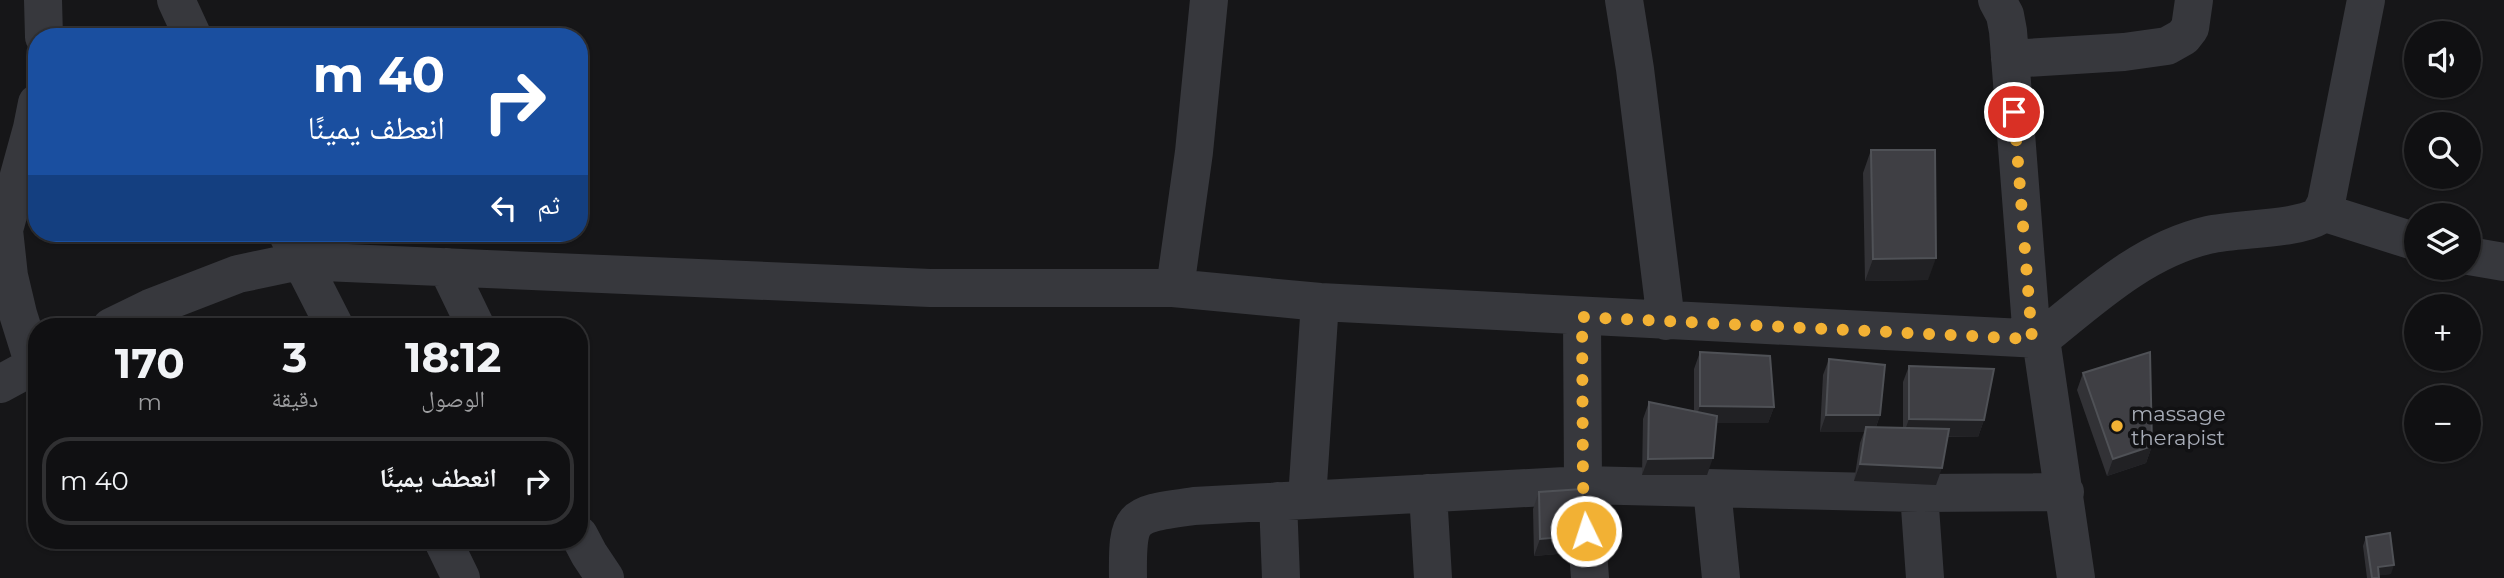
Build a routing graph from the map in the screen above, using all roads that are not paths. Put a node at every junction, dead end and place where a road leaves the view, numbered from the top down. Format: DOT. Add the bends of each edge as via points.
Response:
graph roads {
  1 [pos="43,0"];
  2 [pos="176,0"];
  3 [pos="1209,0"];
  4 [pos="1624,0"];
  5 [pos="1997,0"];
  6 [pos="2194,0"];
  7 [pos="2366,0"];
  8 [pos="44,28"];
  9 [pos="189,28"];
  10 [pos="2010,59"];
  11 [pos="28,139"];
  12 [pos="2322,212"];
  13 [pos="2404,238"];
  14 [pos="293,247"];
  15 [pos="2481,258"];
  16 [pos="2504,262"];
  17 [pos="447,267"];
  18 [pos="1175,288"];
  19 [pos="1321,302"];
  20 [pos="1582,317"];
  21 [pos="129,318"];
  22 [pos="330,318"];
  23 [pos="472,318"];
  24 [pos="1666,321"];
  25 [pos="2036,339"];
  26 [pos="28,342"];
  27 [pos="28,368"];
  28 [pos="0,384"];
  29 [pos="1583,485"];
  30 [pos="1712,489"];
  31 [pos="2065,492"];
  32 [pos="1428,493"];
  33 [pos="1919,493"];
  34 [pos="1293,500"];
  35 [pos="447,549"];
  36 [pos="586,549"];
  37 [pos="461,578"];
  38 [pos="606,578"];
  39 [pos="1128,578"];
  40 [pos="1281,578"];
  41 [pos="1433,578"];
  42 [pos="1590,578"];
  43 [pos="1721,578"];
  44 [pos="1925,578"];
  45 [pos="2076,578"];
  1 -- 8 [label="street"];
  2 -- 9 [label="street"];
  3 -- 18 [label="street"];
  4 -- 24 [label="street"];
  5 -- 10 [label="street" via="2005,15"];
  6 -- 10 [label="street" via="2190,28 2167,46"];
  7 -- 12 [label="street"];
  10 -- 25 [label="street"];
  11 -- 26 [label="street" via="5,230 9,276"];
  12 -- 13 [label="street"];
  12 -- 25 [label="street" via="2304,222 2210,235 2159,253"];
  14 -- 17 [label="street"];
  14 -- 21 [label="street"];
  14 -- 22 [label="street"];
  15 -- 16 [label="street"];
  17 -- 18 [label="street" via="930,288"];
  17 -- 23 [label="street"];
  18 -- 19 [label="street"];
  19 -- 20 [label="street"];
  19 -- 34 [label="street"];
  20 -- 24 [label="street"];
  20 -- 29 [label="street"];
  24 -- 25 [label="street"];
  25 -- 31 [label="street"];
  27 -- 28 [label="street"];
  29 -- 30 [label="street"];
  29 -- 32 [label="street"];
  29 -- 42 [label="street"];
  30 -- 33 [label="street"];
  30 -- 43 [label="street"];
  31 -- 33 [label="street"];
  31 -- 45 [label="street"];
  32 -- 34 [label="street"];
  32 -- 41 [label="street"];
  33 -- 44 [label="street"];
  34 -- 39 [label="street" via="1194,506 1141,517 1128,537"];
  34 -- 40 [label="street"];
  35 -- 37 [label="street"];
  36 -- 38 [label="street"];
}
